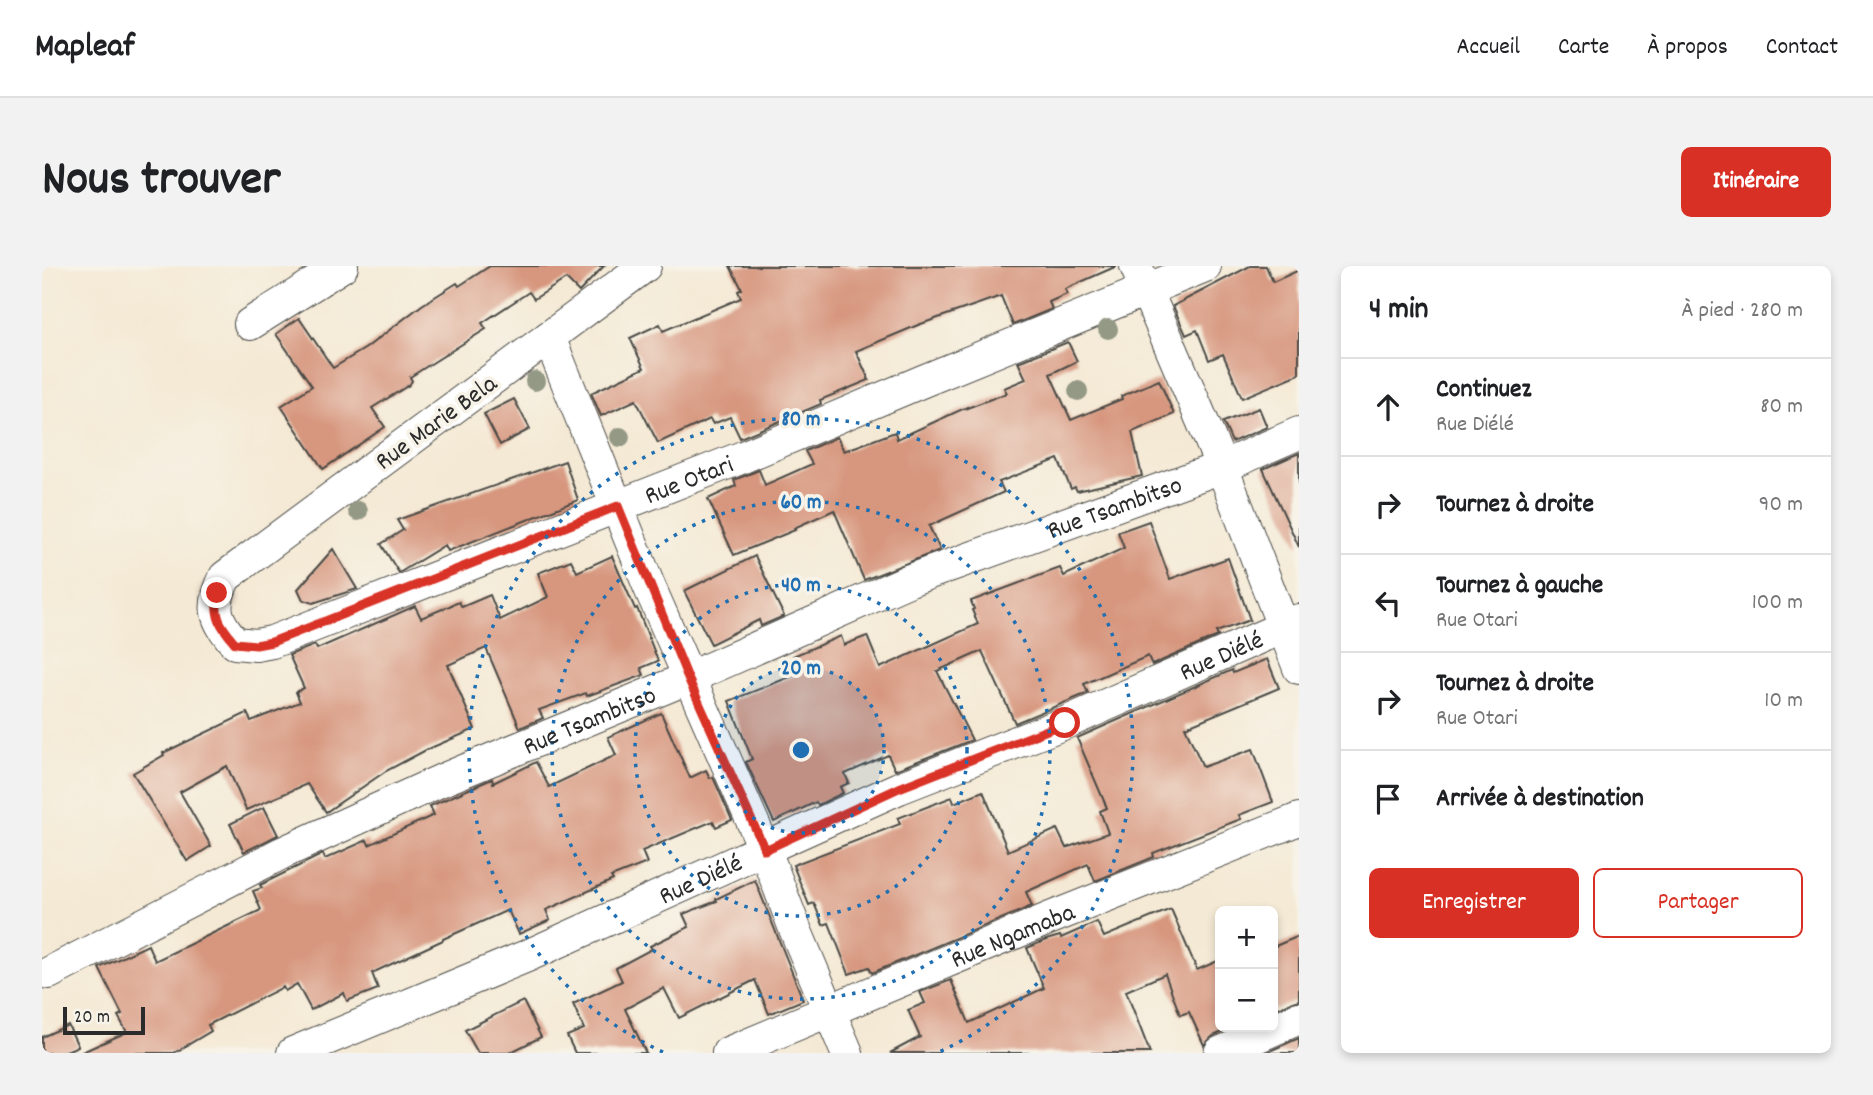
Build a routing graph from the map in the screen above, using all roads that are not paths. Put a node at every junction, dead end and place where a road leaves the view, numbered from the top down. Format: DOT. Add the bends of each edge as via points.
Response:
graph roads {
  1 [pos="342,266"];
  2 [pos="645,266"];
  3 [pos="1205,266"];
  4 [pos="1142,277"];
  5 [pos="250,324"];
  6 [pos="549,337"];
  7 [pos="1299,433"];
  8 [pos="1222,467"];
  9 [pos="618,506"];
  10 [pos="225,577"];
  11 [pos="1291,623"];
  12 [pos="1299,668"];
  13 [pos="688,678"];
  14 [pos="1299,819"];
  15 [pos="765,850"];
  16 [pos="49,973"];
  17 [pos="830,1012"];
  18 [pos="1299,1018"];
  19 [pos="293,1053"];
  20 [pos="728,1053"];
  21 [pos="847,1053"];
  22 [pos="1220,1053"];
  1 -- 5 [label="street"];
  2 -- 6 [label="street, Rue Marie Bela"];
  3 -- 4 [label="street, Rue Otari"];
  4 -- 8 [label="street"];
  4 -- 9 [label="street, Rue Otari" via="743,457"];
  6 -- 9 [label="street"];
  6 -- 10 [label="street, Rue Marie Bela"];
  7 -- 8 [label="street, Rue Tsambitso"];
  8 -- 11 [label="street"];
  8 -- 13 [label="street, Rue Tsambitso" via="910,580"];
  9 -- 10 [label="street, Rue Otari" via="256,645 235,643 215,614 217,593"];
  9 -- 13 [label="street"];
  11 -- 12 [label="street"];
  11 -- 15 [label="street, Rue Diélé" via="1052,728 899,788"];
  13 -- 15 [label="street"];
  13 -- 16 [label="street, Rue Tsambitso" via="442,780 282,853"];
  14 -- 17 [label="street, Rue Ngamaba"];
  15 -- 17 [label="street"];
  15 -- 19 [label="street, Rue Diélé"];
  17 -- 20 [label="street, Rue Ngamaba"];
  17 -- 21 [label="street"];
  18 -- 22 [label="street"];
}
